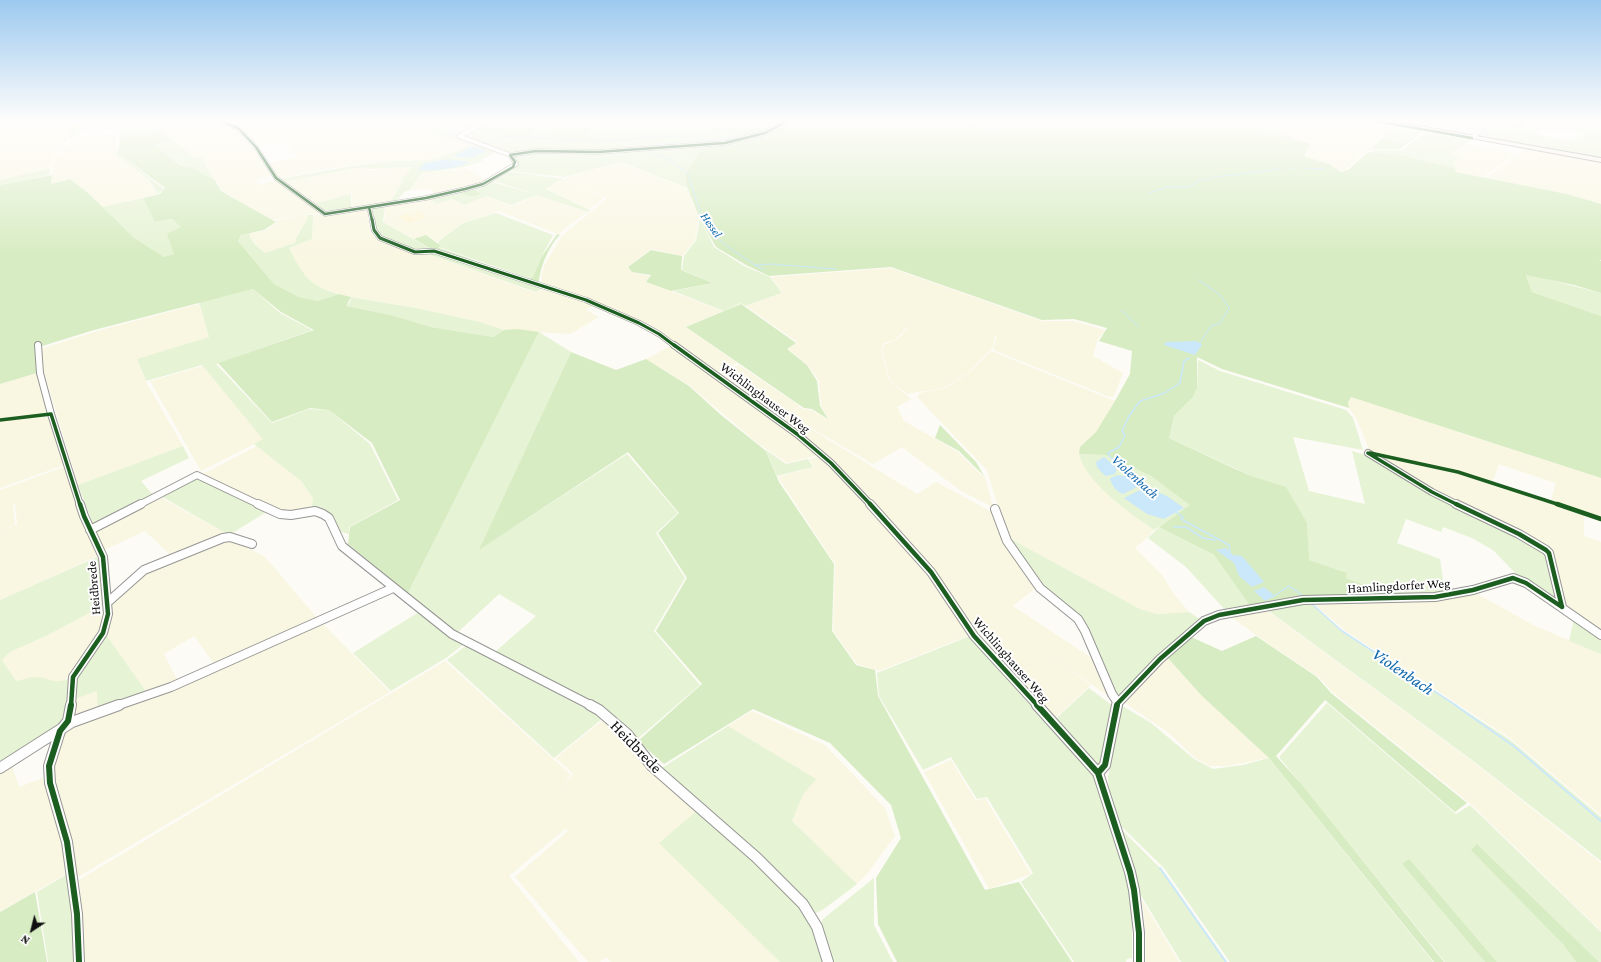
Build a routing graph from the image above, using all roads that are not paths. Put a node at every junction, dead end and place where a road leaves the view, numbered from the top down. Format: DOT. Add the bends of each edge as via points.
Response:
graph roads {
  1 [pos="268,166"];
  2 [pos="513,166"];
  3 [pos="369,207"];
  4 [pos="38,345"];
  5 [pos="1368,453"];
  6 [pos="995,509"];
  7 [pos="90,530"];
  8 [pos="252,544"];
  9 [pos="393,588"];
  10 [pos="108,602"];
  11 [pos="1562,607"];
  12 [pos="1601,635"];
  13 [pos="1118,703"];
  14 [pos="60,731"];
  15 [pos="0,768"];
  16 [pos="1098,773"];
  17 [pos="79,962"];
  18 [pos="828,962"];
  19 [pos="1139,962"];
  1 -- 3 [label="street" via="276,178 325,214"];
  2 -- 3 [label="street" via="483,184 426,198"];
  3 -- 16 [label="street, Wichlinghauser Weg" via="374,230 380,238 389,242 415,252 434,250 586,300 639,323 659,334 797,434 831,463 879,513 931,572 974,636"];
  4 -- 7 [label="street, Heidbrede" via="40,373 51,414"];
  5 -- 11 [label="street" via="1432,492 1519,534 1546,550 1549,553"];
  6 -- 13 [label="street" via="1007,542 1040,588 1078,619"];
  7 -- 9 [label="street, Heidbrede" via="197,475 280,514 315,511 323,514 329,518 342,546"];
  7 -- 10 [label="street, Heidbrede" via="103,557"];
  8 -- 10 [label="street, Heidbrede" via="230,537 223,538 144,570"];
  9 -- 14 [label="street, Heidbrede" via="171,687 81,718"];
  9 -- 18 [label="street, Heidbrede" via="452,634 599,710 627,734 652,766 757,858 803,904 817,927"];
  10 -- 14 [label="street, Heidbrede" via="103,633 73,677 70,713 68,721"];
  11 -- 12 [label="street, Hamlingdorfer Weg"];
  11 -- 13 [label="street, Hamlingdorfer Weg" via="1526,583 1513,578 1473,590 1435,597 1303,600 1219,615 1204,621 1165,654"];
  13 -- 16 [label="street" via="1105,765"];
  14 -- 15 [label="street, Heidbrede"];
  14 -- 17 [label="street" via="49,766 50,783 67,842 77,914"];
  16 -- 19 [label="street, Wichlinghauser Weg" via="1133,884 1139,933"];
}
